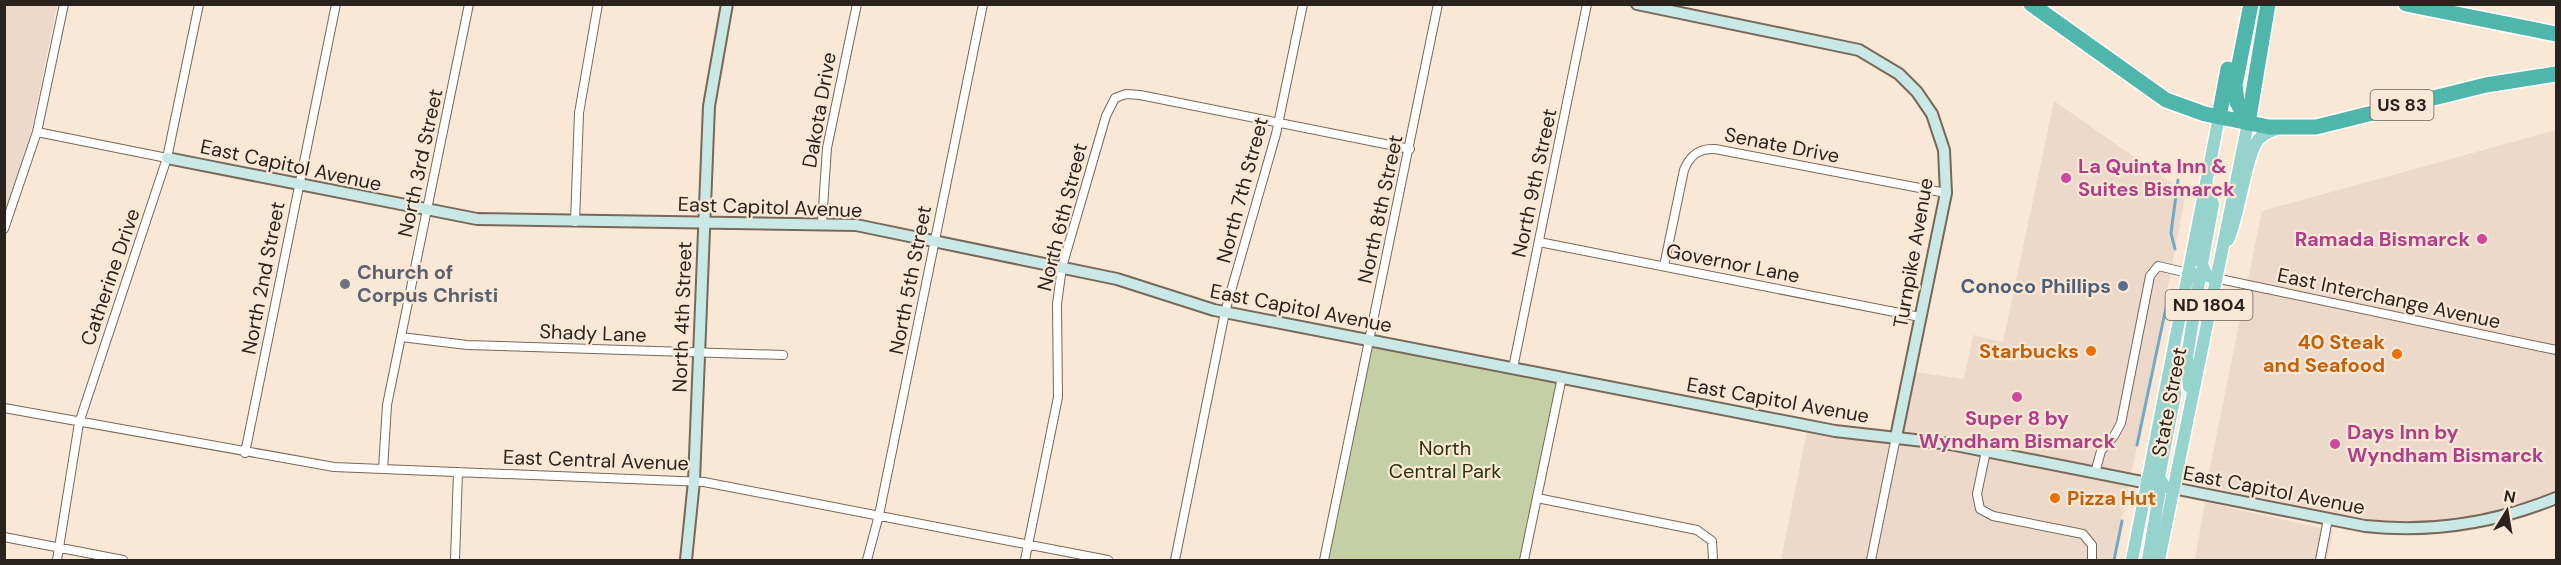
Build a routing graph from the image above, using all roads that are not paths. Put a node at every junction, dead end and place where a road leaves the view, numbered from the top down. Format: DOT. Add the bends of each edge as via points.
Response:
graph roads {
  1 [pos="64,4"];
  2 [pos="199,4"];
  3 [pos="336,4"];
  4 [pos="469,4"];
  5 [pos="598,4"];
  6 [pos="727,4"];
  7 [pos="856,4"];
  8 [pos="983,4"];
  9 [pos="1302,4"];
  10 [pos="1438,4"];
  11 [pos="1587,4"];
  12 [pos="1637,4"];
  13 [pos="2031,4"];
  14 [pos="2406,4"];
  15 [pos="2253,10"];
  16 [pos="2556,34"];
  17 [pos="2556,75"];
  18 [pos="2219,117"];
  19 [pos="1278,121"];
  20 [pos="2248,123"];
  21 [pos="2279,128"];
  22 [pos="37,132"];
  23 [pos="1410,149"];
  24 [pos="167,158"];
  25 [pos="2206,181"];
  26 [pos="299,185"];
  27 [pos="1946,194"];
  28 [pos="427,211"];
  29 [pos="575,222"];
  30 [pos="704,223"];
  31 [pos="822,223"];
  32 [pos="4,229"];
  33 [pos="935,241"];
  34 [pos="1539,242"];
  35 [pos="2218,260"];
  36 [pos="1664,266"];
  37 [pos="1062,267"];
  38 [pos="2188,273"];
  39 [pos="2215,278"];
  40 [pos="1225,312"];
  41 [pos="1920,317"];
  42 [pos="401,337"];
  43 [pos="2175,337"];
  44 [pos="1369,340"];
  45 [pos="2556,350"];
  46 [pos="699,353"];
  47 [pos="783,355"];
  48 [pos="1513,368"];
  49 [pos="1562,377"];
  50 [pos="2190,404"];
  51 [pos="4,408"];
  52 [pos="79,423"];
  53 [pos="1896,437"];
  54 [pos="1986,451"];
  55 [pos="245,453"];
  56 [pos="383,470"];
  57 [pos="458,472"];
  58 [pos="2096,473"];
  59 [pos="694,481"];
  60 [pos="2160,486"];
  61 [pos="1537,498"];
  62 [pos="2556,498"];
  63 [pos="879,515"];
  64 [pos="2328,519"];
  65 [pos="4,537"];
  66 [pos="1029,544"];
  67 [pos="59,548"];
  68 [pos="57,561"];
  69 [pos="123,561"];
  70 [pos="455,561"];
  71 [pos="686,561"];
  72 [pos="867,561"];
  73 [pos="1025,561"];
  74 [pos="1108,561"];
  75 [pos="1175,561"];
  76 [pos="1324,561"];
  77 [pos="1524,561"];
  78 [pos="1713,561"];
  79 [pos="1870,561"];
  80 [pos="2092,561"];
  81 [pos="2132,561"];
  82 [pos="2148,561"];
  83 [pos="2159,561"];
  84 [pos="2320,561"];
  1 -- 22 [label="street"];
  2 -- 24 [label="street, Catherine Drive"];
  3 -- 26 [label="street, North 2nd Street"];
  4 -- 28 [label="street, North 3rd Street"];
  5 -- 29 [label="street" via="580,104"];
  6 -- 30 [label="street, North 4th Street" via="709,106"];
  7 -- 31 [label="street, Dakota Drive" via="825,164"];
  8 -- 33 [label="street, North 5th Street"];
  9 -- 19 [label="street, North 7th Street"];
  10 -- 23 [label="street, North 8th Street"];
  11 -- 34 [label="street, North 9th Street"];
  12 -- 27 [label="street, Turnpike Avenue" via="1838,44 1880,60 1908,82 1932,114 1944,150"];
  13 -- 18 [label="highway" via="2155,95"];
  14 -- 16 [label="highway"];
  15 -- 18 [label="highway, State Street"];
  15 -- 20 [label="highway, State Street / ND 1804" via="2255,80"];
  15 -- 20 [label="highway" via="2235,94"];
  17 -- 21 [label="highway, US 83" via="2461,90 2332,124"];
  18 -- 20 [label="highway, US 83"];
  18 -- 25 [label="main road, State Street / ND 1804"];
  19 -- 23 [label="street"];
  19 -- 37 [label="street, North 6th Street" via="1140,95 1115,98 1106,116"];
  19 -- 40 [label="street, North 7th Street"];
  20 -- 21 [label="highway, US 83"];
  20 -- 35 [label="main road, State Street / ND 1804"];
  21 -- 35 [label="main road" via="2263,135 2253,148 2235,225"];
  22 -- 24 [label="street, East Capitol Avenue"];
  22 -- 32 [label="street"];
  23 -- 44 [label="street, North 8th Street"];
  24 -- 26 [label="street, East Capitol Avenue"];
  24 -- 52 [label="street, Catherine Drive"];
  25 -- 38 [label="main road, State Street / ND 1804"];
  25 -- 39 [label="main road" via="2213,204 2202,264 2207,276"];
  26 -- 28 [label="street, East Capitol Avenue"];
  26 -- 55 [label="street, North 2nd Street"];
  27 -- 36 [label="street, Senate Drive" via="1715,149 1702,150 1690,158 1684,170"];
  27 -- 41 [label="street, Turnpike Avenue"];
  28 -- 29 [label="street, East Capitol Avenue" via="493,220"];
  28 -- 42 [label="street, North 3rd Street"];
  29 -- 30 [label="street, East Capitol Avenue"];
  30 -- 31 [label="street, East Capitol Avenue"];
  30 -- 46 [label="street, North 4th Street"];
  31 -- 33 [label="street, East Capitol Avenue" via="856,225"];
  33 -- 37 [label="street, East Capitol Avenue"];
  33 -- 63 [label="street, North 5th Street"];
  34 -- 36 [label="street, Governor Lane"];
  34 -- 48 [label="street, North 9th Street"];
  35 -- 39 [label="main road, State Street / ND 1804"];
  36 -- 41 [label="street, Governor Lane"];
  37 -- 40 [label="street, East Capitol Avenue" via="1117,279"];
  37 -- 66 [label="street, North 6th Street" via="1057,304 1057,406"];
  38 -- 43 [label="main road, State Street / ND 1804"];
  38 -- 50 [label="main road" via="2195,274 2199,282 2187,357"];
  38 -- 58 [label="street" via="2158,266 2150,276 2121,423 2101,450"];
  39 -- 45 [label="street, East Interchange Avenue"];
  39 -- 50 [label="main road, State Street / ND 1804"];
  40 -- 44 [label="street, East Capitol Avenue"];
  40 -- 75 [label="street, North 7th Street"];
  41 -- 53 [label="street, Turnpike Avenue"];
  42 -- 46 [label="street, Shady Lane" via="466,345"];
  42 -- 56 [label="street, North 3rd Street" via="385,418"];
  43 -- 60 [label="main road, State Street / ND 1804"];
  43 -- 60 [label="main road" via="2175,395"];
  44 -- 48 [label="street, East Capitol Avenue"];
  44 -- 76 [label="street, North 8th Street"];
  46 -- 47 [label="street, Shady Lane"];
  46 -- 59 [label="street, North 4th Street"];
  48 -- 49 [label="street, East Capitol Avenue"];
  49 -- 53 [label="street, East Capitol Avenue" via="1835,431"];
  49 -- 61 [label="street"];
  50 -- 60 [label="main road, State Street / ND 1804"];
  51 -- 52 [label="street, East Central Avenue"];
  52 -- 55 [label="street, East Central Avenue"];
  52 -- 67 [label="street, Catherine Drive"];
  53 -- 54 [label="street, East Capitol Avenue"];
  53 -- 79 [label="street"];
  54 -- 58 [label="street, East Capitol Avenue"];
  54 -- 80 [label="street" via="1977,494 1980,509 1993,516 2082,534 2092,544"];
  55 -- 56 [label="street, East Central Avenue" via="334,467"];
  56 -- 57 [label="street, East Central Avenue"];
  57 -- 59 [label="street, East Central Avenue"];
  57 -- 70 [label="street"];
  58 -- 60 [label="street, East Capitol Avenue"];
  59 -- 63 [label="street, East Central Avenue"];
  59 -- 71 [label="street, North 4th Street"];
  60 -- 64 [label="street, East Capitol Avenue"];
  60 -- 81 [label="main road, State Street / ND 1804"];
  60 -- 82 [label="main road"];
  60 -- 83 [label="main road, State Street / ND 1804"];
  61 -- 77 [label="street"];
  61 -- 78 [label="street" via="1696,530 1712,541"];
  62 -- 64 [label="street, East Capitol Avenue" via="2505,516 2440,527 2379,527"];
  63 -- 66 [label="street, East Central Avenue"];
  63 -- 72 [label="street, North 5th Street"];
  64 -- 84 [label="street"];
  65 -- 67 [label="street"];
  66 -- 73 [label="street, North 6th Street"];
  66 -- 74 [label="street, East Central Avenue"];
  67 -- 68 [label="street, Catherine Drive"];
  67 -- 69 [label="street"];
}
